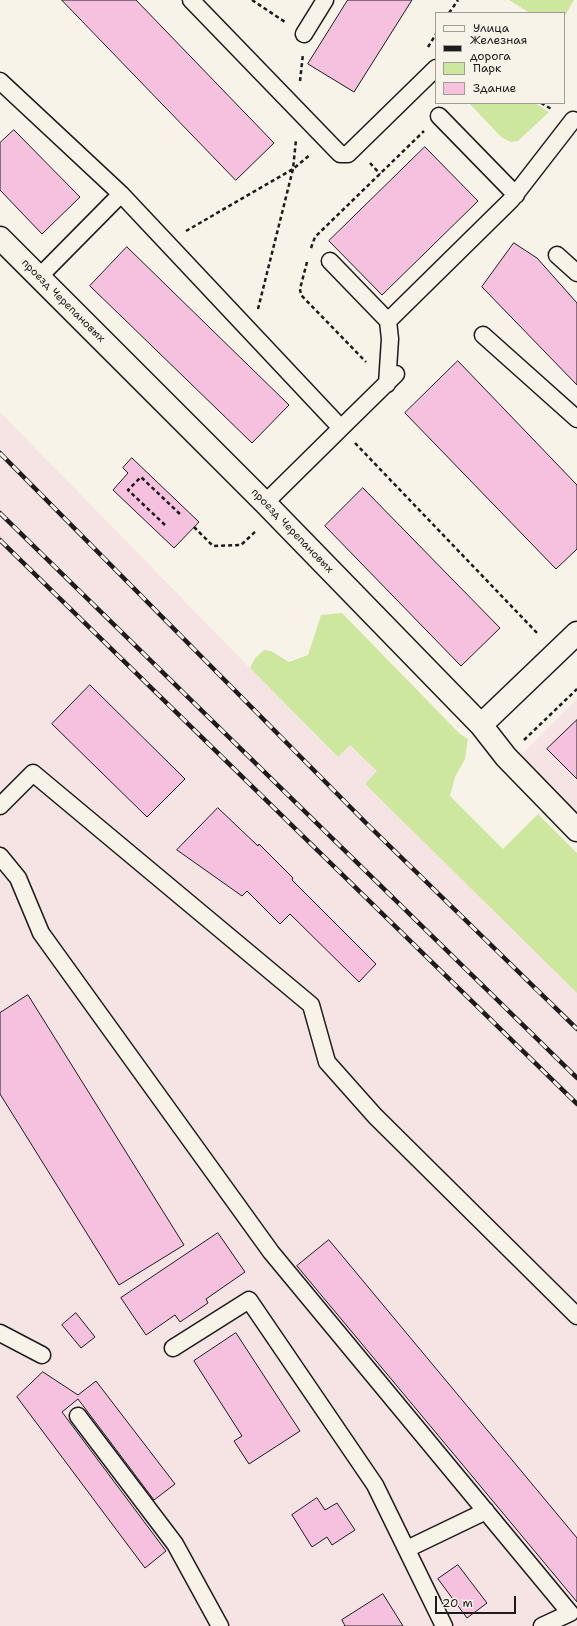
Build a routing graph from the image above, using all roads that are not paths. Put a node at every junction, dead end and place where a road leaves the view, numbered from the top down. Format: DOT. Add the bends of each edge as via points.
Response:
graph roads {
  1 [pos="191,0"];
  2 [pos="325,0"];
  3 [pos="304,34"];
  4 [pos="435,69"];
  5 [pos="0,81"];
  6 [pos="439,116"];
  7 [pos="574,120"];
  8 [pos="121,194"];
  9 [pos="516,195"];
  10 [pos="0,238"];
  11 [pos="556,255"];
  12 [pos="330,262"];
  13 [pos="577,273"];
  14 [pos="39,277"];
  15 [pos="388,321"];
  16 [pos="483,335"];
  17 [pos="577,418"];
  18 [pos="341,428"];
  19 [pos="270,508"];
  20 [pos="577,633"];
  21 [pos="481,726"];
  22 [pos="0,806"];
  23 [pos="577,830"];
  24 [pos="0,856"];
  25 [pos="577,1316"];
  26 [pos="0,1333"];
  27 [pos="172,1348"];
  28 [pos="42,1355"];
  29 [pos="78,1416"];
  30 [pos="486,1511"];
  31 [pos="407,1550"];
  32 [pos="220,1626"];
  33 [pos="444,1626"];
  34 [pos="542,1626"];
  1 -- 4 [label="lane" via="338,152 344,154 348,154"];
  2 -- 3 [label="lane"];
  5 -- 8 [label="lane"];
  6 -- 9 [label="lane"];
  7 -- 9 [label="lane"];
  8 -- 14 [label="lane"];
  8 -- 18 [label="lane"];
  9 -- 15 [label="lane"];
  10 -- 14 [label="street, проезд Черепановых"];
  11 -- 13 [label="lane"];
  12 -- 15 [label="lane"];
  14 -- 19 [label="street, проезд Черепановых"];
  15 -- 18 [label="lane" via="392,379"];
  16 -- 17 [label="lane"];
  18 -- 19 [label="lane"];
  19 -- 21 [label="street, проезд Черепановых"];
  20 -- 21 [label="street"];
  21 -- 23 [label="street, проезд Черепановых" via="506,757"];
  22 -- 25 [label="lane" via="33,773 311,1005 326,1062 375,1116"];
  24 -- 30 [label="lane" via="18,878 41,933 272,1252"];
  26 -- 28 [label="lane"];
  27 -- 31 [label="lane" via="249,1300 375,1485"];
  29 -- 32 [label="lane" via="175,1544"];
  30 -- 31 [label="lane"];
  30 -- 34 [label="lane" via="570,1613"];
  31 -- 33 [label="lane"];
}
